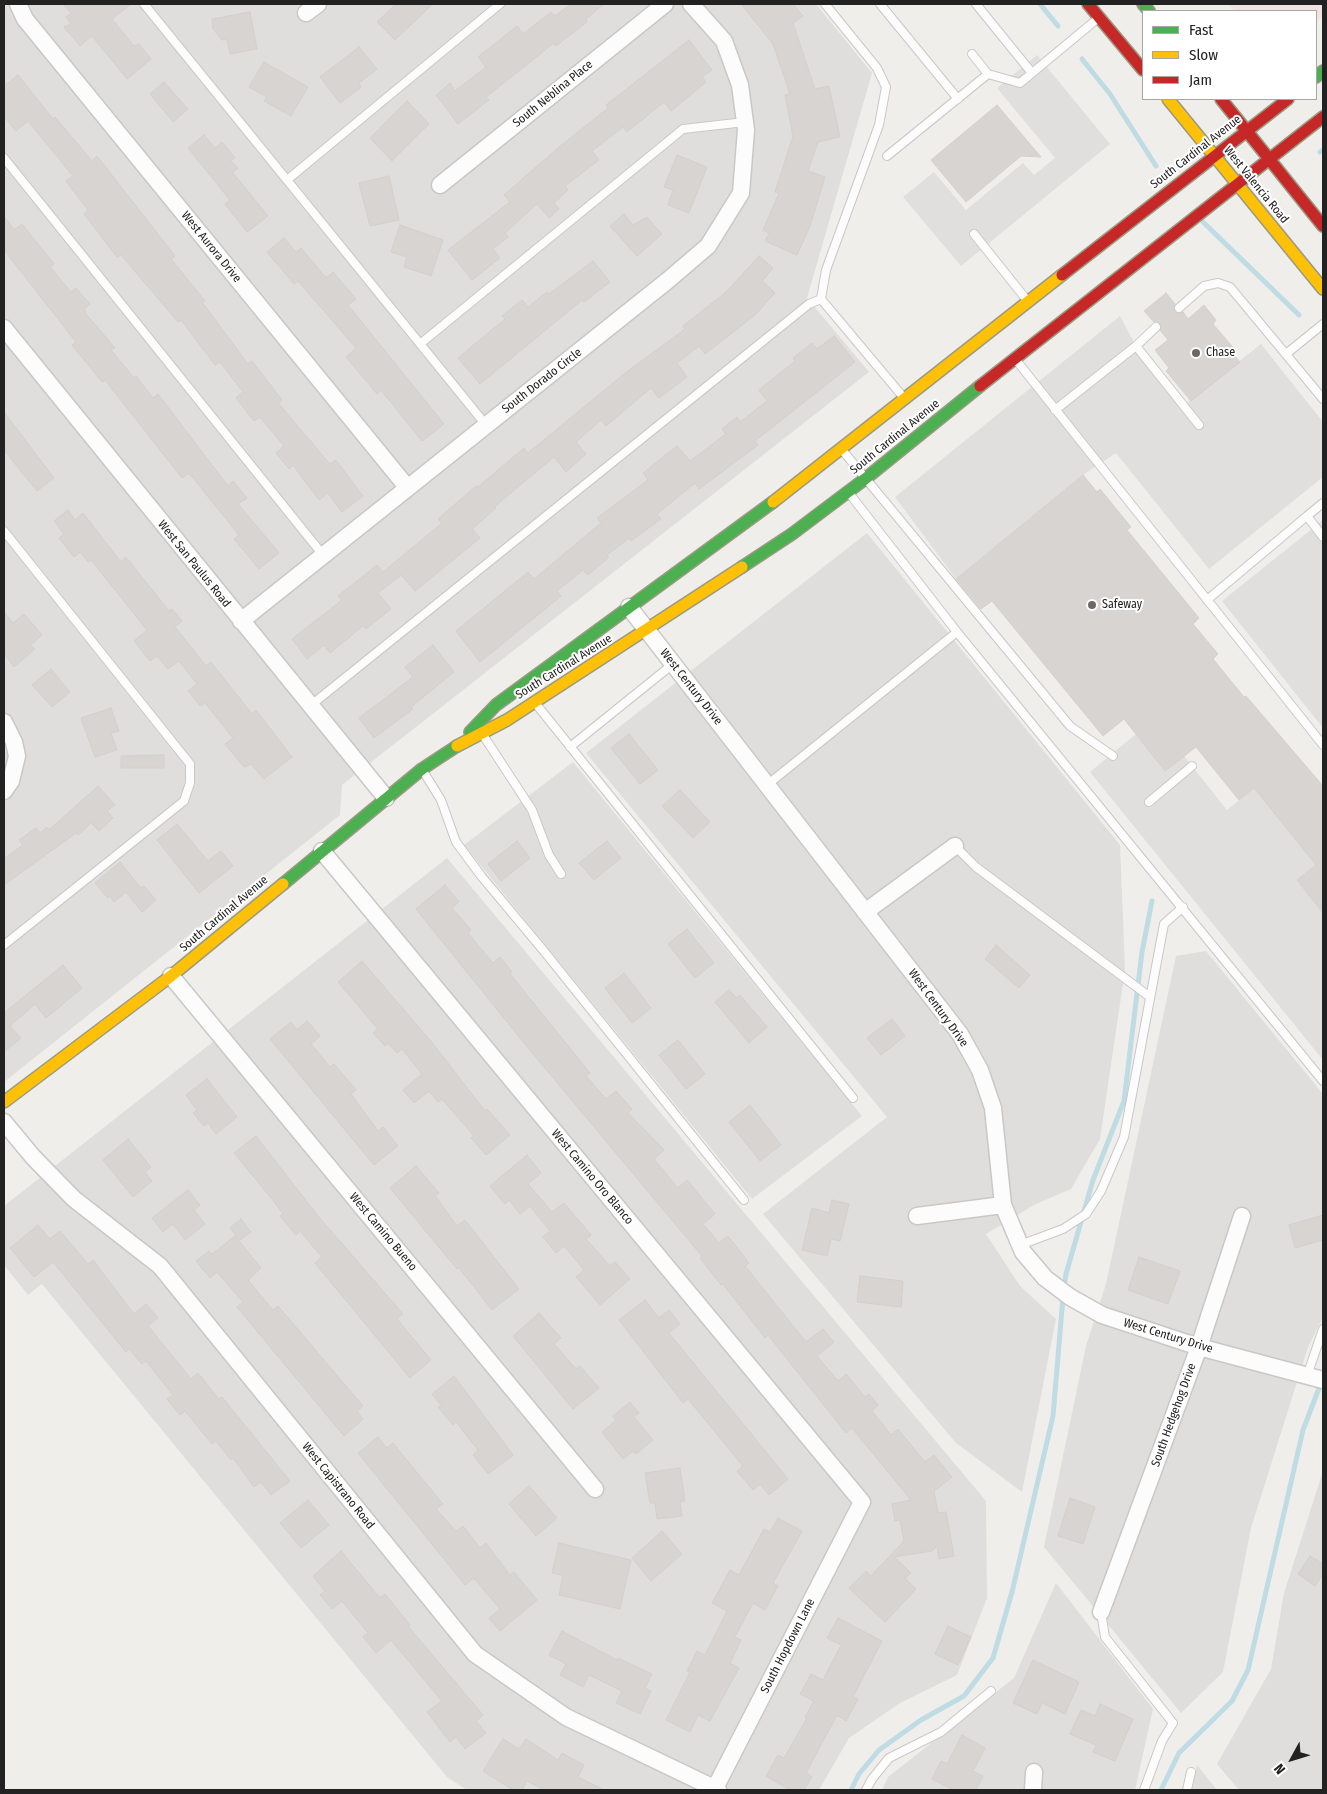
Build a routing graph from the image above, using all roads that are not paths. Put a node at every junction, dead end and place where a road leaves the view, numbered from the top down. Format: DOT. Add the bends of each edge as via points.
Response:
graph roads {
  1 [pos="18,4"];
  2 [pos="500,4"];
  3 [pos="666,4"];
  4 [pos="691,4"];
  5 [pos="825,4"];
  6 [pos="880,4"];
  7 [pos="976,4"];
  8 [pos="1088,4"];
  9 [pos="149,5"];
  10 [pos="1100,17"];
  11 [pos="972,54"];
  12 [pos="1142,69"];
  13 [pos="1032,73"];
  14 [pos="988,74"];
  15 [pos="958,99"];
  16 [pos="1169,100"];
  17 [pos="1223,100"];
  18 [pos="1287,100"];
  19 [pos="1323,117"];
  20 [pos="745,122"];
  21 [pos="1246,130"];
  22 [pos="1214,155"];
  23 [pos="887,156"];
  24 [pos="4,158"];
  25 [pos="1268,159"];
  26 [pos="287,180"];
  27 [pos="440,185"];
  28 [pos="1237,186"];
  29 [pos="1323,226"];
  30 [pos="974,234"];
  31 [pos="1323,289"];
  32 [pos="821,299"];
  33 [pos="1028,301"];
  34 [pos="1179,308"];
  35 [pos="1323,324"];
  36 [pos="1156,327"];
  37 [pos="4,328"];
  38 [pos="420,344"];
  39 [pos="1136,346"];
  40 [pos="1286,354"];
  41 [pos="1015,359"];
  42 [pos="1323,399"];
  43 [pos="905,400"];
  44 [pos="1055,410"];
  45 [pos="486,424"];
  46 [pos="1199,425"];
  47 [pos="842,450"];
  48 [pos="865,479"];
  49 [pos="407,487"];
  50 [pos="848,492"];
  51 [pos="1323,503"];
  52 [pos="1307,516"];
  53 [pos="4,531"];
  54 [pos="1323,537"];
  55 [pos="323,555"];
  56 [pos="1207,600"];
  57 [pos="629,607"];
  58 [pos="241,621"];
  59 [pos="647,631"];
  60 [pos="957,632"];
  61 [pos="673,664"];
  62 [pos="534,702"];
  63 [pos="310,706"];
  64 [pos="4,722"];
  65 [pos="481,732"];
  66 [pos="459,744"];
  67 [pos="1323,745"];
  68 [pos="570,747"];
  69 [pos="1113,756"];
  70 [pos="1192,766"];
  71 [pos="422,769"];
  72 [pos="767,785"];
  73 [pos="4,790"];
  74 [pos="386,798"];
  75 [pos="1149,802"];
  76 [pos="955,846"];
  77 [pos="322,851"];
  78 [pos="561,874"];
  79 [pos="1183,907"];
  80 [pos="866,912"];
  81 [pos="4,945"];
  82 [pos="171,976"];
  83 [pos="1150,996"];
  84 [pos="1323,1081"];
  85 [pos="853,1098"];
  86 [pos="4,1102"];
  87 [pos="4,1122"];
  88 [pos="744,1200"];
  89 [pos="1003,1205"];
  90 [pos="917,1216"];
  91 [pos="1242,1216"];
  92 [pos="1020,1245"];
  93 [pos="1323,1329"];
  94 [pos="1199,1347"];
  95 [pos="1315,1378"];
  96 [pos="595,1489"];
  97 [pos="862,1502"];
  98 [pos="1101,1612"];
  99 [pos="991,1691"];
  100 [pos="1034,1772"];
  101 [pos="1191,1772"];
  102 [pos="715,1790"];
  103 [pos="866,1790"];
  104 [pos="1033,1790"];
  105 [pos="1144,1790"];
  106 [pos="1187,1790"];
  1 -- 49 [label="street, West Aurora Drive" via="25,19"];
  2 -- 26 [label="lane"];
  3 -- 27 [label="street, South Neblina Place"];
  4 -- 20 [label="street, South Dorado Circle" via="724,41 740,85"];
  5 -- 32 [label="lane" via="877,68 886,87 879,125 826,270"];
  6 -- 15 [label="lane"];
  7 -- 13 [label="lane"];
  8 -- 10 [label="main road"];
  9 -- 26 [label="lane"];
  10 -- 12 [label="main road"];
  10 -- 13 [label="lane"];
  11 -- 14 [label="lane"];
  13 -- 14 [label="lane" via="1020,83"];
  14 -- 15 [label="lane"];
  15 -- 23 [label="lane"];
  16 -- 22 [label="main road, West Valencia Road"];
  17 -- 21 [label="main road, West Valencia Road"];
  18 -- 21 [label="main road, South Cardinal Avenue"];
  19 -- 25 [label="main road, South Cardinal Avenue"];
  20 -- 38 [label="lane" via="683,129"];
  20 -- 45 [label="street, South Dorado Circle" via="741,193 708,246"];
  21 -- 22 [label="main road, South Cardinal Avenue"];
  21 -- 25 [label="main road, West Valencia Road"];
  22 -- 28 [label="main road, West Valencia Road"];
  22 -- 33 [label="main road, South Cardinal Avenue"];
  24 -- 55 [label="lane"];
  25 -- 28 [label="main road, South Cardinal Avenue"];
  25 -- 29 [label="main road, West Valencia Road"];
  26 -- 38 [label="lane"];
  28 -- 31 [label="main road, West Valencia Road"];
  28 -- 41 [label="main road, South Cardinal Avenue"];
  30 -- 33 [label="lane"];
  32 -- 43 [label="lane"];
  32 -- 63 [label="lane" via="809,304"];
  33 -- 43 [label="main road, South Cardinal Avenue"];
  34 -- 40 [label="lane" via="1204,286 1218,283 1230,287"];
  35 -- 40 [label="lane"];
  36 -- 39 [label="lane"];
  37 -- 58 [label="street, West San Paulus Road"];
  38 -- 45 [label="lane"];
  39 -- 44 [label="lane"];
  39 -- 46 [label="lane"];
  40 -- 42 [label="lane"];
  41 -- 44 [label="lane"];
  41 -- 48 [label="main road, South Cardinal Avenue"];
  43 -- 47 [label="main road, South Cardinal Avenue"];
  44 -- 56 [label="lane"];
  45 -- 49 [label="street, South Dorado Circle"];
  47 -- 48 [label="lane"];
  47 -- 57 [label="main road, South Cardinal Avenue"];
  48 -- 50 [label="main road, South Cardinal Avenue"];
  48 -- 69 [label="lane" via="1070,726"];
  49 -- 55 [label="street, South Dorado Circle"];
  50 -- 59 [label="main road, South Cardinal Avenue" via="757,559"];
  50 -- 60 [label="lane"];
  51 -- 52 [label="lane"];
  52 -- 54 [label="lane"];
  52 -- 56 [label="lane"];
  53 -- 81 [label="lane" via="190,764 190,783 184,801"];
  55 -- 58 [label="street, South Dorado Circle"];
  56 -- 67 [label="lane"];
  57 -- 59 [label="street, West Century Drive"];
  57 -- 66 [label="main road, South Cardinal Avenue" via="496,705"];
  58 -- 63 [label="street, West San Paulus Road"];
  59 -- 61 [label="street, West Century Drive"];
  59 -- 62 [label="main road, South Cardinal Avenue"];
  60 -- 72 [label="lane"];
  60 -- 79 [label="lane"];
  61 -- 68 [label="lane"];
  61 -- 72 [label="street, West Century Drive"];
  62 -- 65 [label="main road, South Cardinal Avenue"];
  62 -- 68 [label="lane"];
  63 -- 74 [label="street, West San Paulus Road"];
  64 -- 73 [label="street" via="17,756 11,781"];
  65 -- 66 [label="main road, South Cardinal Avenue"];
  65 -- 78 [label="lane" via="532,810 549,854"];
  66 -- 71 [label="main road, South Cardinal Avenue"];
  68 -- 85 [label="lane"];
  70 -- 75 [label="lane"];
  71 -- 74 [label="main road, South Cardinal Avenue"];
  71 -- 88 [label="lane" via="441,800 456,842 482,877"];
  72 -- 80 [label="street, West Century Drive"];
  74 -- 77 [label="main road, South Cardinal Avenue"];
  76 -- 80 [label="street"];
  76 -- 83 [label="lane" via="976,867"];
  77 -- 82 [label="main road, South Cardinal Avenue"];
  77 -- 97 [label="street, West Camino Oro Blanco"];
  79 -- 83 [label="lane" via="1164,924"];
  79 -- 84 [label="lane"];
  80 -- 89 [label="street, West Century Drive" via="960,1034 980,1070 993,1108"];
  82 -- 86 [label="main road, South Cardinal Avenue"];
  82 -- 96 [label="street, West Camino Bueno"];
  83 -- 92 [label="lane" via="1124,1137 1101,1191 1086,1214 1063,1229"];
  87 -- 102 [label="street, West Capistrano Road" via="74,1199 160,1266 475,1654 566,1717"];
  89 -- 90 [label="street"];
  89 -- 92 [label="street, West Century Drive"];
  91 -- 94 [label="street, South Hedgehog Drive"];
  92 -- 94 [label="street, West Century Drive" via="1045,1278 1070,1297 1102,1315"];
  93 -- 95 [label="lane"];
  94 -- 95 [label="street, West Century Drive"];
  94 -- 98 [label="street, South Hedgehog Drive"];
  97 -- 102 [label="street, South Hopdown Lane"];
  98 -- 105 [label="lane" via="1105,1638 1173,1723 1162,1741"];
  99 -- 103 [label="lane" via="941,1732 889,1758"];
  100 -- 104 [label="street"];
  101 -- 106 [label="lane"];
}
